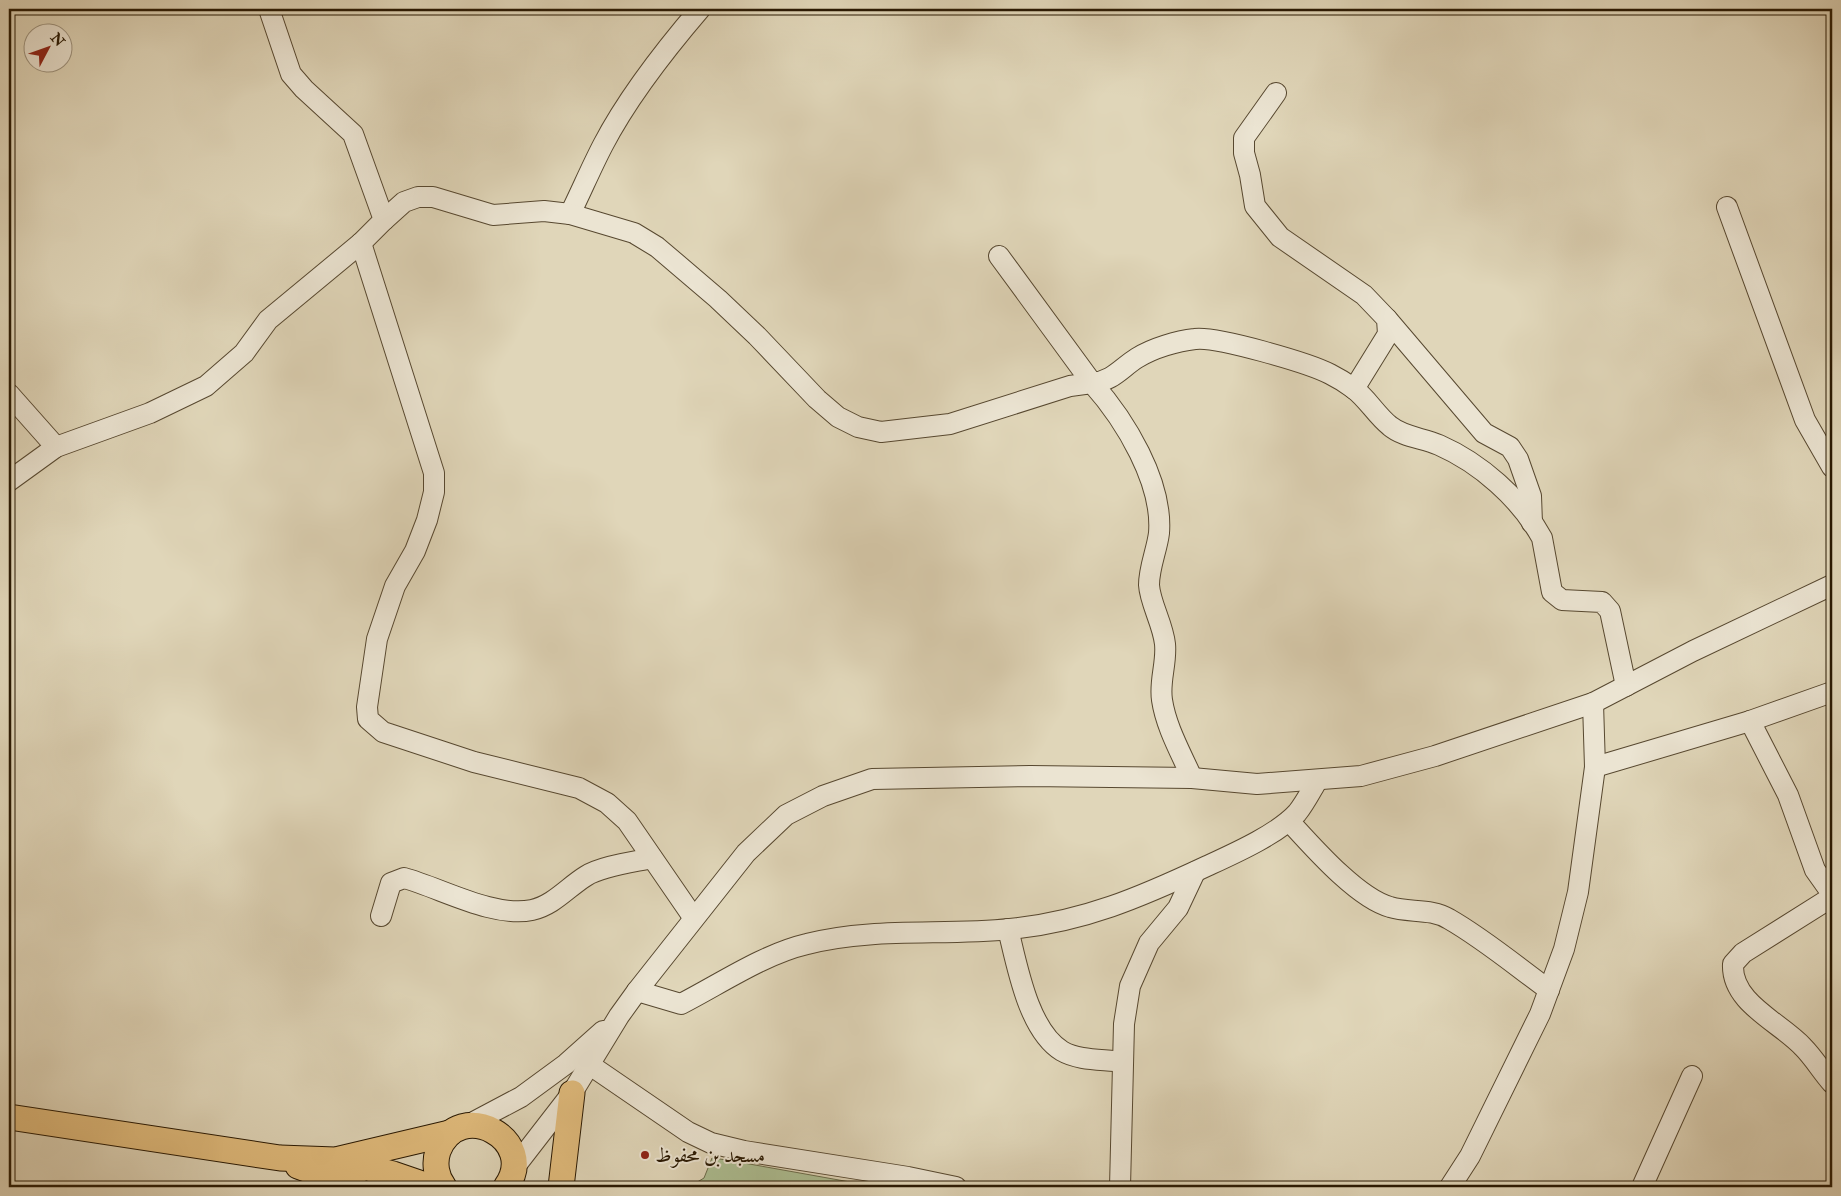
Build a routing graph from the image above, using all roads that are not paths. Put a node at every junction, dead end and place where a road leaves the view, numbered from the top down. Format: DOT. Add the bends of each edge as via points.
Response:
graph roads {
  1 [pos="269,9"];
  2 [pos="700,9"];
  3 [pos="1276,93"];
  4 [pos="1727,207"];
  5 [pos="570,214"];
  6 [pos="384,220"];
  7 [pos="361,243"];
  8 [pos="999,256"];
  9 [pos="1387,319"];
  10 [pos="1092,383"];
  11 [pos="1354,389"];
  12 [pos="9,394"];
  13 [pos="56,447"];
  14 [pos="1832,467"];
  15 [pos="9,481"];
  16 [pos="1532,523"];
  17 [pos="1832,585"];
  18 [pos="1626,686"];
  19 [pos="1832,692"];
  20 [pos="1593,703"];
  21 [pos="1750,721"];
  22 [pos="1596,767"];
  23 [pos="1192,778"];
  24 [pos="1317,781"];
  25 [pos="1289,821"];
  26 [pos="652,858"];
  27 [pos="1195,872"];
  28 [pos="1832,895"];
  29 [pos="381,916"];
  30 [pos="693,917"];
  31 [pos="1008,929"];
  32 [pos="1549,990"];
  33 [pos="637,991"];
  34 [pos="619,1016"];
  35 [pos="1123,1062"];
  36 [pos="590,1066"];
  37 [pos="1692,1076"];
  38 [pos="1832,1083"];
  39 [pos="572,1092"];
  40 [pos="9,1117"];
  41 [pos="459,1129"];
  42 [pos="280,1158"];
  43 [pos="335,1160"];
  44 [pos="510,1181"];
  45 [pos="356,1187"];
  46 [pos="431,1187"];
  47 [pos="444,1187"];
  48 [pos="561,1187"];
  49 [pos="956,1187"];
  50 [pos="1120,1187"];
  51 [pos="1450,1187"];
  52 [pos="1642,1187"];
  1 -- 6 [label="street" via="291,74 353,134"];
  2 -- 5 [label="street" via="619,118"];
  3 -- 9 [label="street" via="1244,138 1244,154 1255,206 1280,237 1364,295"];
  4 -- 14 [label="street" via="1805,420"];
  5 -- 6 [label="street" via="544,211 492,215 433,197 418,197 404,202"];
  5 -- 10 [label="street" via="634,233 657,247 751,330 817,399 838,417 858,427 881,432 942,425 1070,386"];
  6 -- 7 [label="street"];
  7 -- 13 [label="street" via="289,300 268,320 244,353 206,386 150,413"];
  7 -- 26 [label="street" via="434,473 434,492 427,520 416,550 395,586 376,639 368,719 382,732 474,762 579,788 607,803 627,821"];
  8 -- 10 [label="street"];
  9 -- 11 [label="street" via="1388,334"];
  9 -- 16 [label="street" via="1484,433 1510,446 1531,496"];
  10 -- 11 [label="street" via="1113,378 1137,358 1156,349 1195,339 1218,340 1290,360 1329,374"];
  10 -- 23 [label="street" via="1124,422 1138,449 1158,511 1159,533 1149,583 1165,645 1162,700"];
  11 -- 16 [label="street" via="1390,426 1442,446 1495,481"];
  12 -- 13 [label="street"];
  13 -- 15 [label="street"];
  16 -- 18 [label="street" via="1542,538 1552,592 1556,597 1602,602 1610,611"];
  17 -- 18 [label="street"];
  18 -- 20 [label="street"];
  19 -- 21 [label="street"];
  20 -- 22 [label="street"];
  20 -- 24 [label="street" via="1436,756 1361,776"];
  21 -- 22 [label="street"];
  21 -- 28 [label="street" via="1788,795 1815,870"];
  22 -- 32 [label="street" via="1578,892 1564,949"];
  23 -- 24 [label="street" via="1257,784"];
  23 -- 30 [label="street" via="1020,776 872,779 823,796 786,815 746,853"];
  24 -- 25 [label="street"];
  25 -- 27 [label="street" via="1241,850"];
  25 -- 32 [label="street" via="1366,895 1390,907 1426,911 1448,918"];
  26 -- 29 [label="street" via="587,875 562,896 532,910 507,911 404,878 390,883"];
  26 -- 30 [label="street"];
  27 -- 31 [label="street" via="1107,909 1072,919"];
  27 -- 35 [label="street" via="1178,908 1149,943 1130,986"];
  28 -- 38 [label="street" via="1743,953 1733,964 1732,975 1751,1005 1804,1047"];
  30 -- 33 [label="street"];
  31 -- 33 [label="street" via="882,933 806,944 775,955 681,1004"];
  31 -- 35 [label="street" via="1029,1007 1046,1033 1061,1050 1075,1056"];
  32 -- 51 [label="street" via="1482,1131"];
  33 -- 34 [label="street"];
  34 -- 36 [label="street"];
  34 -- 41 [label="street" via="566,1064 521,1097"];
  35 -- 50 [label="street"];
  36 -- 39 [label="street"];
  36 -- 49 [label="street" via="688,1132 712,1143"];
  37 -- 52 [label="street"];
  39 -- 44 [label="street"];
  39 -- 48 [label="main road"];
  40 -- 42 [label="main road"];
  41 -- 43 [label="main road"];
  41 -- 44 [label="main road" via="482,1126 501,1136 512,1154"];
  41 -- 47 [label="main road" via="441,1144 437,1156 436,1170"];
  42 -- 43 [label="main road"];
  42 -- 45 [label="main road"];
  43 -- 46 [label="main road"];
}
